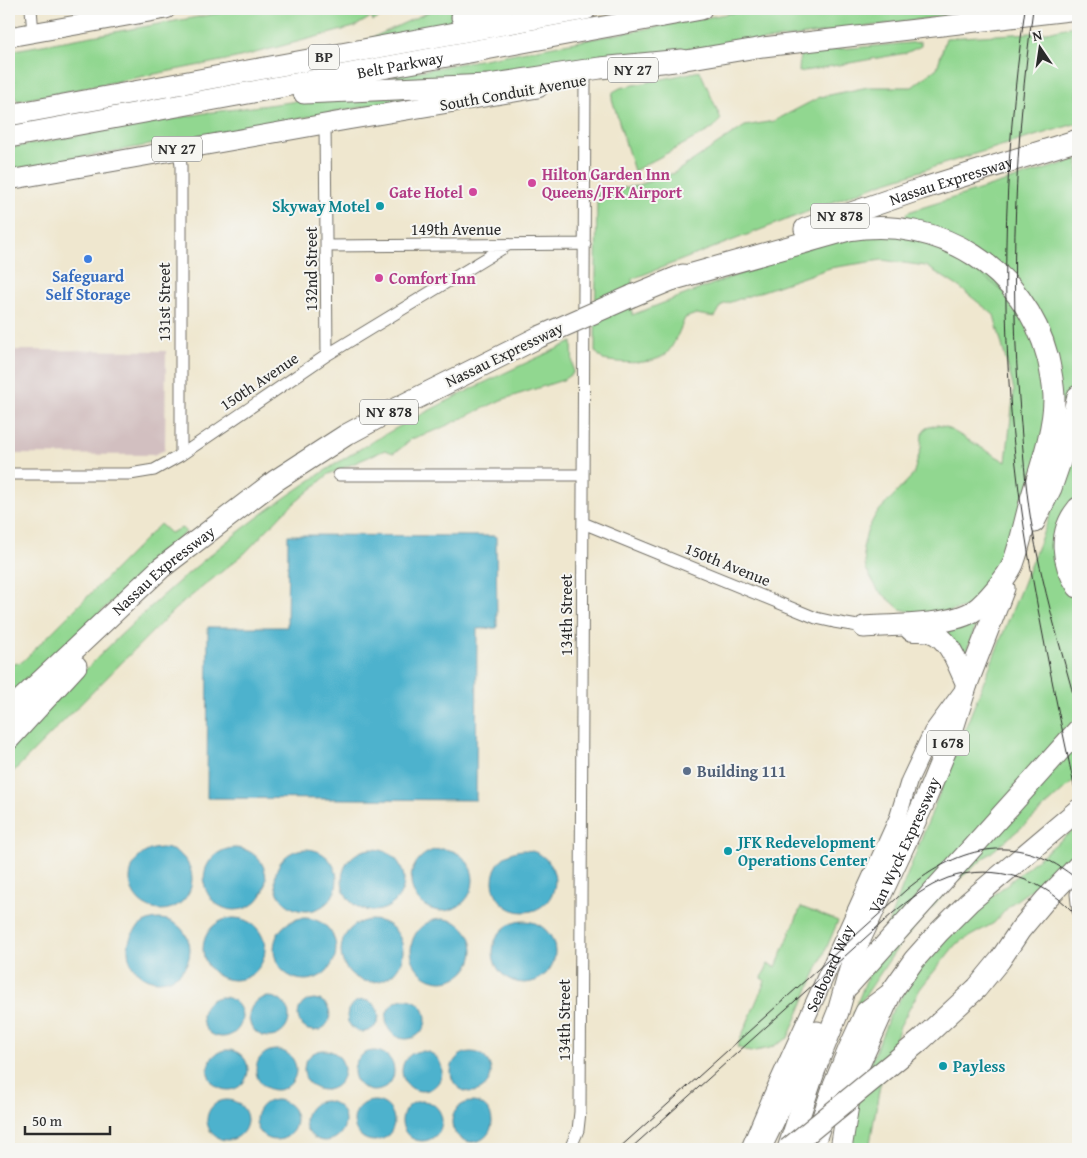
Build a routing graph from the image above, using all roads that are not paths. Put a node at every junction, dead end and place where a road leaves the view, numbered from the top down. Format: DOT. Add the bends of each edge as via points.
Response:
graph roads {
  1 [pos="31,9"];
  2 [pos="166,9"];
  3 [pos="501,9"];
  4 [pos="586,9"];
  5 [pos="701,9"];
  6 [pos="1078,10"];
  7 [pos="32,33"];
  8 [pos="9,37"];
  9 [pos="682,60"];
  10 [pos="585,79"];
  11 [pos="216,98"];
  12 [pos="62,105"];
  13 [pos="9,115"];
  14 [pos="325,123"];
  15 [pos="9,137"];
  16 [pos="1078,140"];
  17 [pos="179,149"];
  18 [pos="9,180"];
  19 [pos="585,244"];
  20 [pos="508,245"];
  21 [pos="327,246"];
  22 [pos="670,280"];
  23 [pos="327,354"];
  24 [pos="1078,396"];
  25 [pos="181,455"];
  26 [pos="9,474"];
  27 [pos="339,475"];
  28 [pos="583,475"];
  29 [pos="248,502"];
  30 [pos="1078,508"];
  31 [pos="583,522"];
  32 [pos="1012,566"];
  33 [pos="1078,588"];
  34 [pos="864,627"];
  35 [pos="967,684"];
  36 [pos="9,711"];
  37 [pos="1078,730"];
  38 [pos="9,739"];
  39 [pos="1078,810"];
  40 [pos="1078,866"];
  41 [pos="1078,888"];
  42 [pos="1078,910"];
  43 [pos="856,948"];
  44 [pos="845,989"];
  45 [pos="890,994"];
  46 [pos="570,1149"];
  47 [pos="749,1149"];
  48 [pos="760,1149"];
  49 [pos="788,1149"];
  50 [pos="812,1149"];
  51 [pos="841,1149"];
  1 -- 7 [label="street"];
  2 -- 7 [label="main road"];
  3 -- 12 [label="highway" via="152,76"];
  4 -- 12 [label="highway, Belt Parkway / BP"];
  5 -- 11 [label="highway, Belt Parkway / BP"];
  6 -- 9 [label="main road, South Conduit Avenue / NY 27" via="772,46"];
  7 -- 8 [label="main road"];
  9 -- 10 [label="main road, South Conduit Avenue / NY 27"];
  9 -- 11 [label="highway" via="600,68 488,85"];
  10 -- 14 [label="main road, South Conduit Avenue / NY 27"];
  10 -- 19 [label="street, 134th Street"];
  11 -- 15 [label="highway, Belt Parkway / BP"];
  12 -- 13 [label="highway, Belt Parkway / BP"];
  14 -- 17 [label="main road, South Conduit Avenue / NY 27"];
  14 -- 21 [label="street, 132nd Street"];
  16 -- 22 [label="highway, Nassau Expressway / NY 878" via="883,201"];
  17 -- 18 [label="main road, South Conduit Avenue / NY 27"];
  17 -- 25 [label="street, 131st Street"];
  19 -- 20 [label="street, 149th Avenue"];
  19 -- 28 [label="street, 134th Street"];
  20 -- 21 [label="street, 149th Avenue"];
  20 -- 23 [label="street, 150th Avenue"];
  21 -- 23 [label="street, 132nd Street"];
  22 -- 29 [label="highway, Nassau Expressway / NY 878, bridge" via="539,337 383,414 310,458"];
  22 -- 32 [label="highway" via="828,235 874,227 899,228 938,237 984,263 1020,298 1030,313 1046,350 1054,389 1050,431"];
  23 -- 25 [label="street, 150th Avenue"];
  24 -- 32 [label="highway, Van Wyck Expressway / I 678" via="1051,488"];
  25 -- 26 [label="street, 150th Avenue" via="154,470 130,474"];
  27 -- 28 [label="street"];
  28 -- 31 [label="street, 134th Street"];
  29 -- 36 [label="highway, Nassau Expressway / NY 878" via="161,568"];
  29 -- 38 [label="highway" via="93,648"];
  30 -- 33 [label="highway" via="1065,530 1064,555"];
  31 -- 34 [label="street, 150th Avenue" via="816,618"];
  31 -- 46 [label="street, 134th Street" via="580,1112 578,1130"];
  32 -- 34 [label="highway" via="987,600 969,614 943,621"];
  32 -- 35 [label="highway, Van Wyck Expressway / I 678"];
  34 -- 35 [label="highway" via="933,633 947,645"];
  35 -- 43 [label="highway, Van Wyck Expressway / I 678" via="947,747 926,798"];
  35 -- 47 [label="street, Seaboard Way" via="932,732 909,781 898,817"];
  37 -- 44 [label="highway"];
  39 -- 45 [label="highway" via="952,918 914,960"];
  40 -- 49 [label="highway, bridge" via="1020,930 977,988 922,1040"];
  41 -- 42 [label="street"];
  43 -- 44 [label="highway, Van Wyck Expressway / I 678"];
  43 -- 48 [label="highway"];
  44 -- 49 [label="highway, Van Wyck Expressway / I 678"];
  45 -- 50 [label="highway" via="866,1012 833,1088"];
  45 -- 51 [label="highway" via="858,1069"];
}
